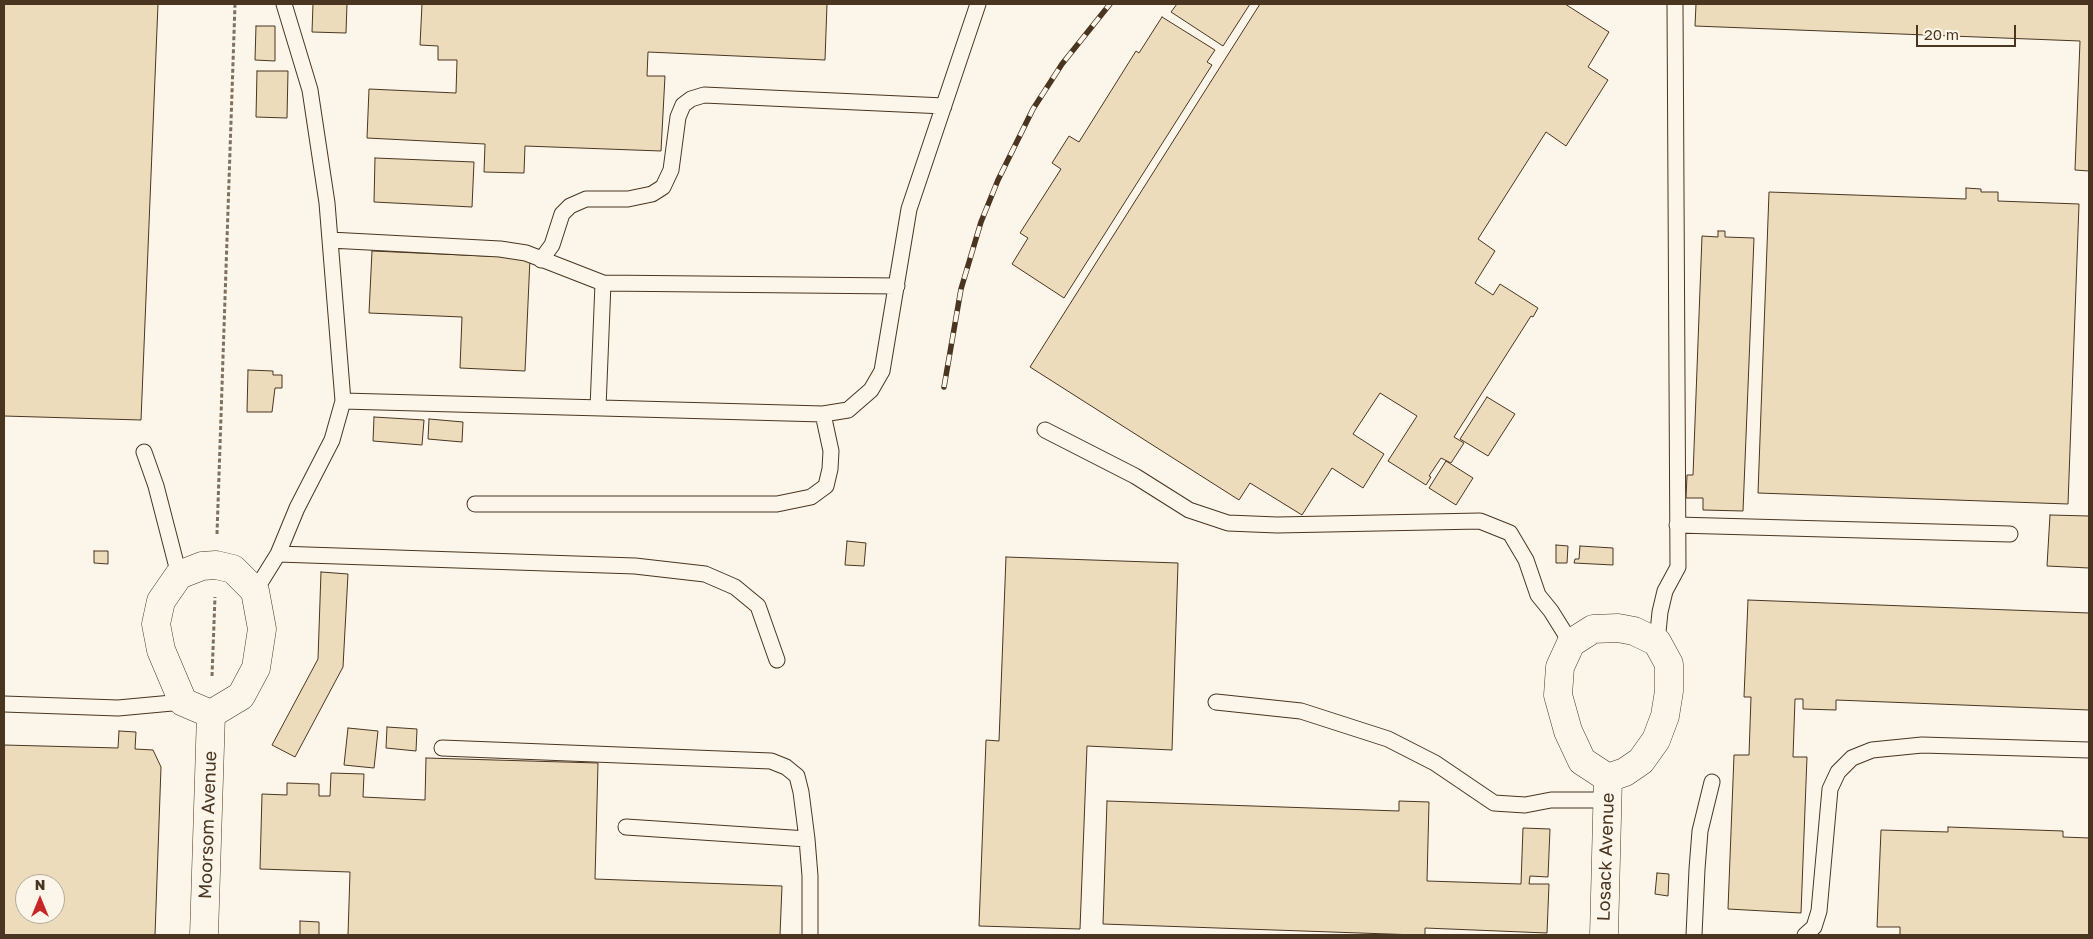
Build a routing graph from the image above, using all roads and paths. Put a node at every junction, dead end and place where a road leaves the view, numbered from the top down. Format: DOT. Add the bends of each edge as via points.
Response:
graph roads {
  1 [pos="234,4"];
  2 [pos="284,4"];
  3 [pos="978,4"];
  4 [pos="1676,4"];
  5 [pos="944,106"];
  6 [pos="330,240"];
  7 [pos="540,260"];
  8 [pos="604,283"];
  9 [pos="897,286"];
  10 [pos="343,401"];
  11 [pos="598,408"];
  12 [pos="823,414"];
  13 [pos="1045,430"];
  14 [pos="144,452"];
  15 [pos="475,504"];
  16 [pos="1677,525"];
  17 [pos="2010,534"];
  18 [pos="278,554"];
  19 [pos="216,565"];
  20 [pos="179,575"];
  21 [pos="255,591"];
  22 [pos="1657,642"];
  23 [pos="1571,643"];
  24 [pos="776,660"];
  25 [pos="183,702"];
  26 [pos="1216,702"];
  27 [pos="4,704"];
  28 [pos="211,714"];
  29 [pos="442,748"];
  30 [pos="2089,750"];
  31 [pos="1712,782"];
  32 [pos="1608,789"];
  33 [pos="626,827"];
  34 [pos="807,839"];
  35 [pos="204,935"];
  36 [pos="810,935"];
  37 [pos="1604,935"];
  38 [pos="1694,935"];
  39 [pos="1805,935"];
  1 -- 19 [label="path"];
  2 -- 6 [label="lane" via="310,90"];
  3 -- 5 [label="lane"];
  4 -- 16 [label="lane"];
  5 -- 7 [label="lane" via="704,95 691,99 683,105 678,117 672,170 663,187 652,194 628,199 586,199 570,206 562,214 552,245"];
  5 -- 9 [label="lane" via="909,209"];
  6 -- 7 [label="lane" via="500,249 526,253"];
  6 -- 10 [label="lane"];
  7 -- 8 [label="lane"];
  8 -- 9 [label="lane"];
  8 -- 11 [label="lane"];
  9 -- 12 [label="lane" via="882,371 871,390 848,410"];
  10 -- 11 [label="lane"];
  10 -- 18 [label="lane" via="332,440 297,508"];
  11 -- 12 [label="lane"];
  12 -- 15 [label="lane" via="831,451 830,469 826,486 811,497 776,504"];
  13 -- 23 [label="lane" via="1135,476 1189,510 1228,522 1277,525 1480,521 1510,533 1526,560 1538,595"];
  14 -- 20 [label="lane"];
  16 -- 17 [label="lane"];
  16 -- 22 [label="lane" via="1678,567 1665,591"];
  18 -- 21 [label="lane"];
  18 -- 24 [label="lane" via="635,566 705,574 735,588 758,606"];
  19 -- 20 [label="street" via="202,566"];
  19 -- 21 [label="street" via="233,569"];
  19 -- 28 [label="path"];
  20 -- 25 [label="street" via="161,601 156,624 161,650"];
  21 -- 28 [label="street" via="262,628 256,668 241,696"];
  22 -- 23 [label="street" via="1634,631 1593,628"];
  22 -- 32 [label="street" via="1668,664 1665,716 1656,740 1641,761"];
  23 -- 32 [label="street" via="1560,667 1558,695 1568,731 1582,761"];
  25 -- 27 [label="lane" via="118,708"];
  25 -- 28 [label="street"];
  26 -- 32 [label="lane" via="1301,711 1388,739 1435,763 1494,803 1525,805"];
  28 -- 35 [label="street, Moorsom Avenue"];
  29 -- 34 [label="lane" via="770,761 786,767 797,776"];
  30 -- 39 [label="lane" via="1922,745 1872,750 1852,758 1838,772 1830,789 1819,911 1814,927"];
  31 -- 38 [label="lane" via="1700,831"];
  32 -- 37 [label="street, Losack Avenue"];
  33 -- 34 [label="lane"];
  34 -- 36 [label="lane"];
}
